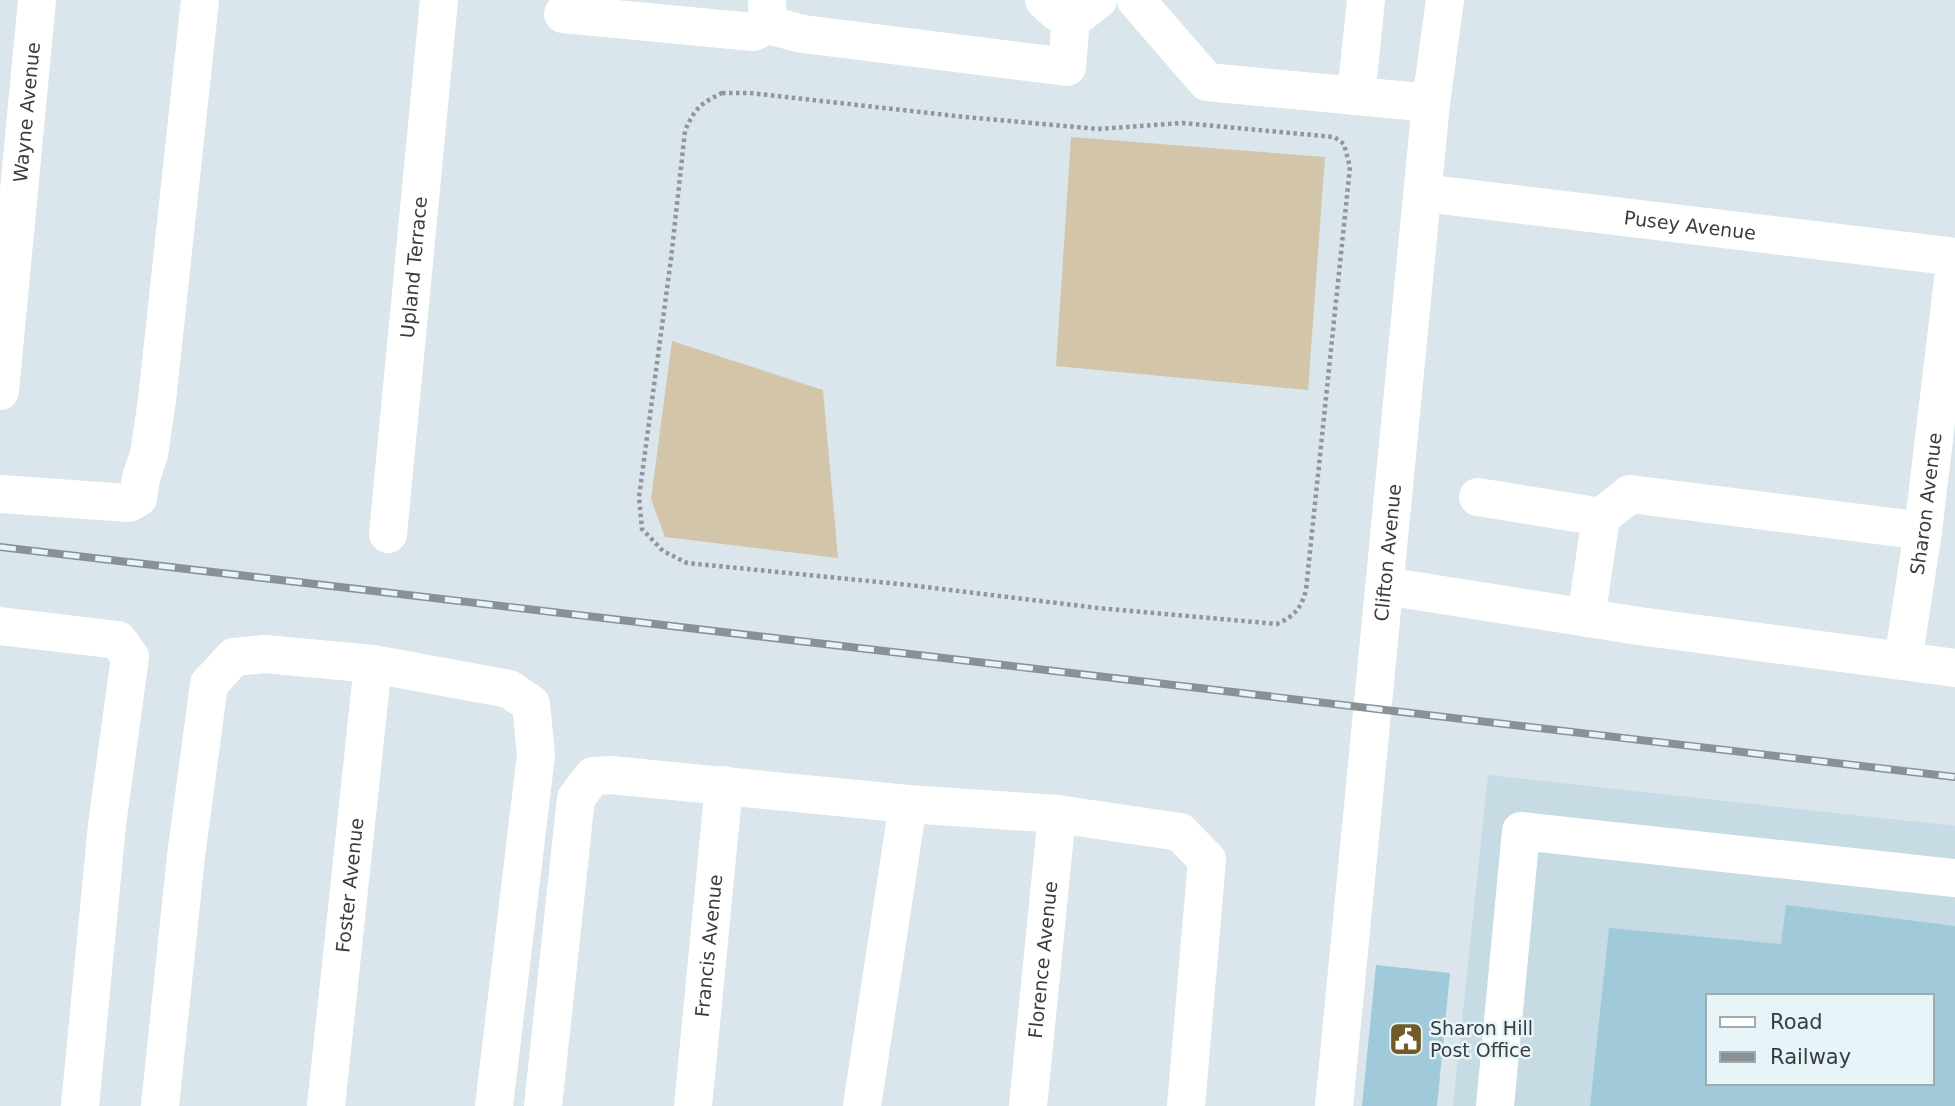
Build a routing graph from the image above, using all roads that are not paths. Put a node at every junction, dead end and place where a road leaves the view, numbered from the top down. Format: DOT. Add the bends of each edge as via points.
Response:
graph roads {
  1 [pos="37,0"];
  2 [pos="200,0"];
  3 [pos="439,0"];
  4 [pos="1136,0"];
  5 [pos="1366,0"];
  6 [pos="1445,0"];
  7 [pos="1071,6"];
  8 [pos="768,13"];
  9 [pos="563,14"];
  10 [pos="1356,96"];
  11 [pos="1431,103"];
  12 [pos="1423,194"];
  13 [pos="1955,257"];
  14 [pos="1955,263"];
  15 [pos="0,391"];
  16 [pos="0,494"];
  17 [pos="1478,497"];
  18 [pos="1601,517"];
  19 [pos="1923,531"];
  20 [pos="388,534"];
  21 [pos="1385,586"];
  22 [pos="1586,618"];
  23 [pos="0,626"];
  24 [pos="1903,661"];
  25 [pos="373,664"];
  26 [pos="1955,668"];
  27 [pos="724,785"];
  28 [pos="908,804"];
  29 [pos="1057,814"];
  30 [pos="1955,878"];
  31 [pos="80,1106"];
  32 [pos="160,1106"];
  33 [pos="326,1106"];
  34 [pos="494,1106"];
  35 [pos="543,1106"];
  36 [pos="693,1106"];
  37 [pos="862,1106"];
  38 [pos="1028,1106"];
  39 [pos="1186,1106"];
  40 [pos="1334,1106"];
  41 [pos="1495,1106"];
  1 -- 15 [label="street, Wayne Avenue"];
  2 -- 16 [label="street" via="157,400 138,498 129,503"];
  3 -- 20 [label="street, Upland Terrace"];
  4 -- 10 [label="street" via="1207,82"];
  5 -- 10 [label="street"];
  6 -- 11 [label="street, Clifton Avenue"];
  7 -- 8 [label="street" via="1067,67 803,34"];
  8 -- 9 [label="street" via="753,32"];
  10 -- 11 [label="street"];
  11 -- 12 [label="street, Clifton Avenue"];
  12 -- 13 [label="street, Pusey Avenue"];
  12 -- 21 [label="street, Clifton Avenue"];
  14 -- 19 [label="street, Sharon Avenue"];
  17 -- 18 [label="street"];
  18 -- 19 [label="street" via="1630,494"];
  18 -- 22 [label="street"];
  19 -- 24 [label="street, Sharon Avenue"];
  21 -- 22 [label="street"];
  21 -- 40 [label="street, Clifton Avenue"];
  22 -- 24 [label="street"];
  23 -- 31 [label="street" via="118,640 130,657 107,825"];
  24 -- 26 [label="street"];
  25 -- 32 [label="street" via="265,654 234,657 209,684"];
  25 -- 33 [label="street, Foster Avenue"];
  25 -- 34 [label="street" via="509,689 531,704 536,755"];
  27 -- 28 [label="street"];
  27 -- 35 [label="street" via="593,776 576,798"];
  27 -- 36 [label="street, Francis Avenue"];
  28 -- 29 [label="street"];
  28 -- 37 [label="street"];
  29 -- 38 [label="street, Florence Avenue"];
  29 -- 39 [label="street" via="1180,832 1207,860"];
  30 -- 41 [label="street" via="1521,831"];
}
